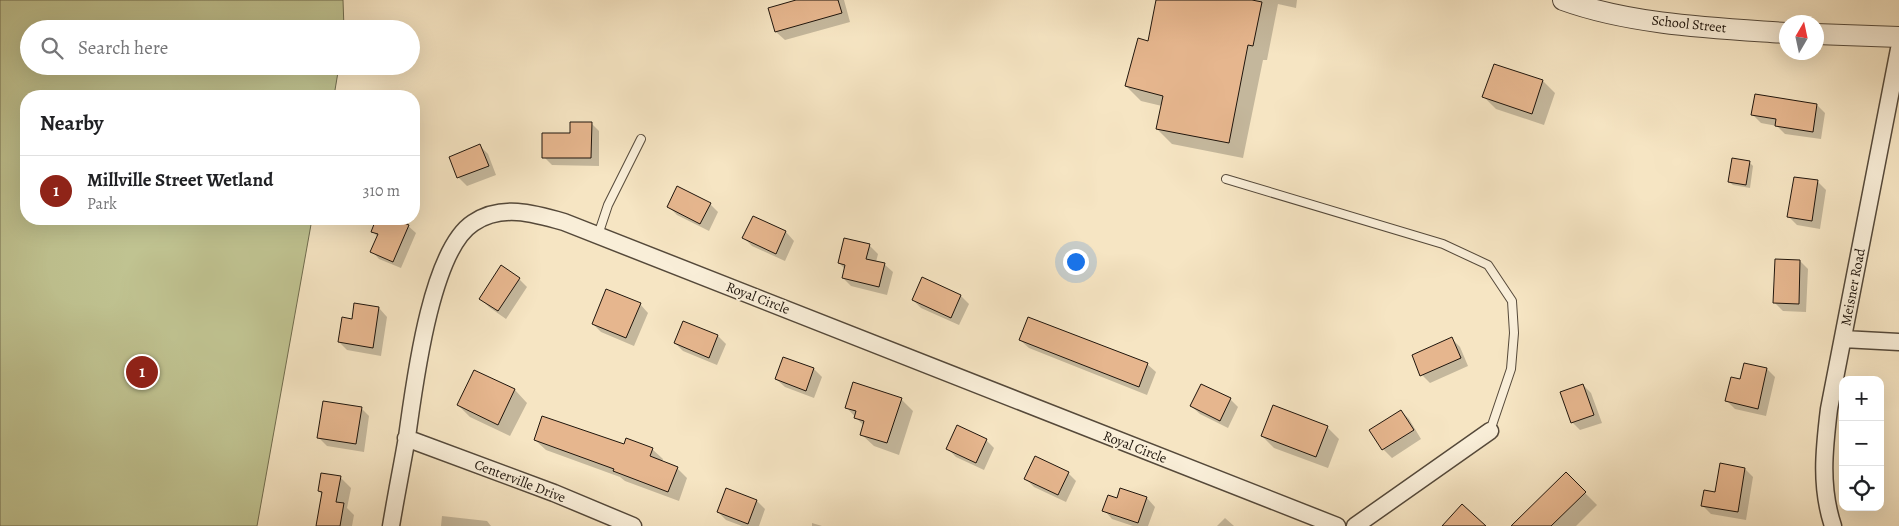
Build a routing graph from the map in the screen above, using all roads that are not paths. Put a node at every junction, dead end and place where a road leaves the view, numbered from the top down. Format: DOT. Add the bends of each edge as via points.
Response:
graph roads {
  1 [pos="1563,0"];
  2 [pos="1779,33"];
  3 [pos="1824,34"];
  4 [pos="1899,37"];
  5 [pos="1899,49"];
  6 [pos="641,139"];
  7 [pos="1226,179"];
  8 [pos="598,235"];
  9 [pos="1843,339"];
  10 [pos="1899,342"];
  11 [pos="1490,431"];
  12 [pos="406,438"];
  13 [pos="391,526"];
  14 [pos="633,526"];
  15 [pos="1337,526"];
  16 [pos="1355,526"];
  17 [pos="1833,526"];
  1 -- 2 [label="street, School Street" via="1646,20"];
  3 -- 4 [label="street"];
  5 -- 9 [label="street, Meisner Road"];
  6 -- 8 [label="lane" via="608,205"];
  7 -- 11 [label="lane" via="1443,244 1488,265 1512,301 1514,333 1511,369"];
  8 -- 12 [label="street, Royal Circle" via="564,222 517,211 493,214 472,224 456,242 436,285 425,328"];
  8 -- 15 [label="street, Royal Circle"];
  9 -- 10 [label="street"];
  9 -- 17 [label="street, Meisner Road" via="1824,456 1823,480"];
  11 -- 16 [label="street"];
  12 -- 13 [label="street, Royal Circle"];
  12 -- 14 [label="street, Centerville Drive"];
}
